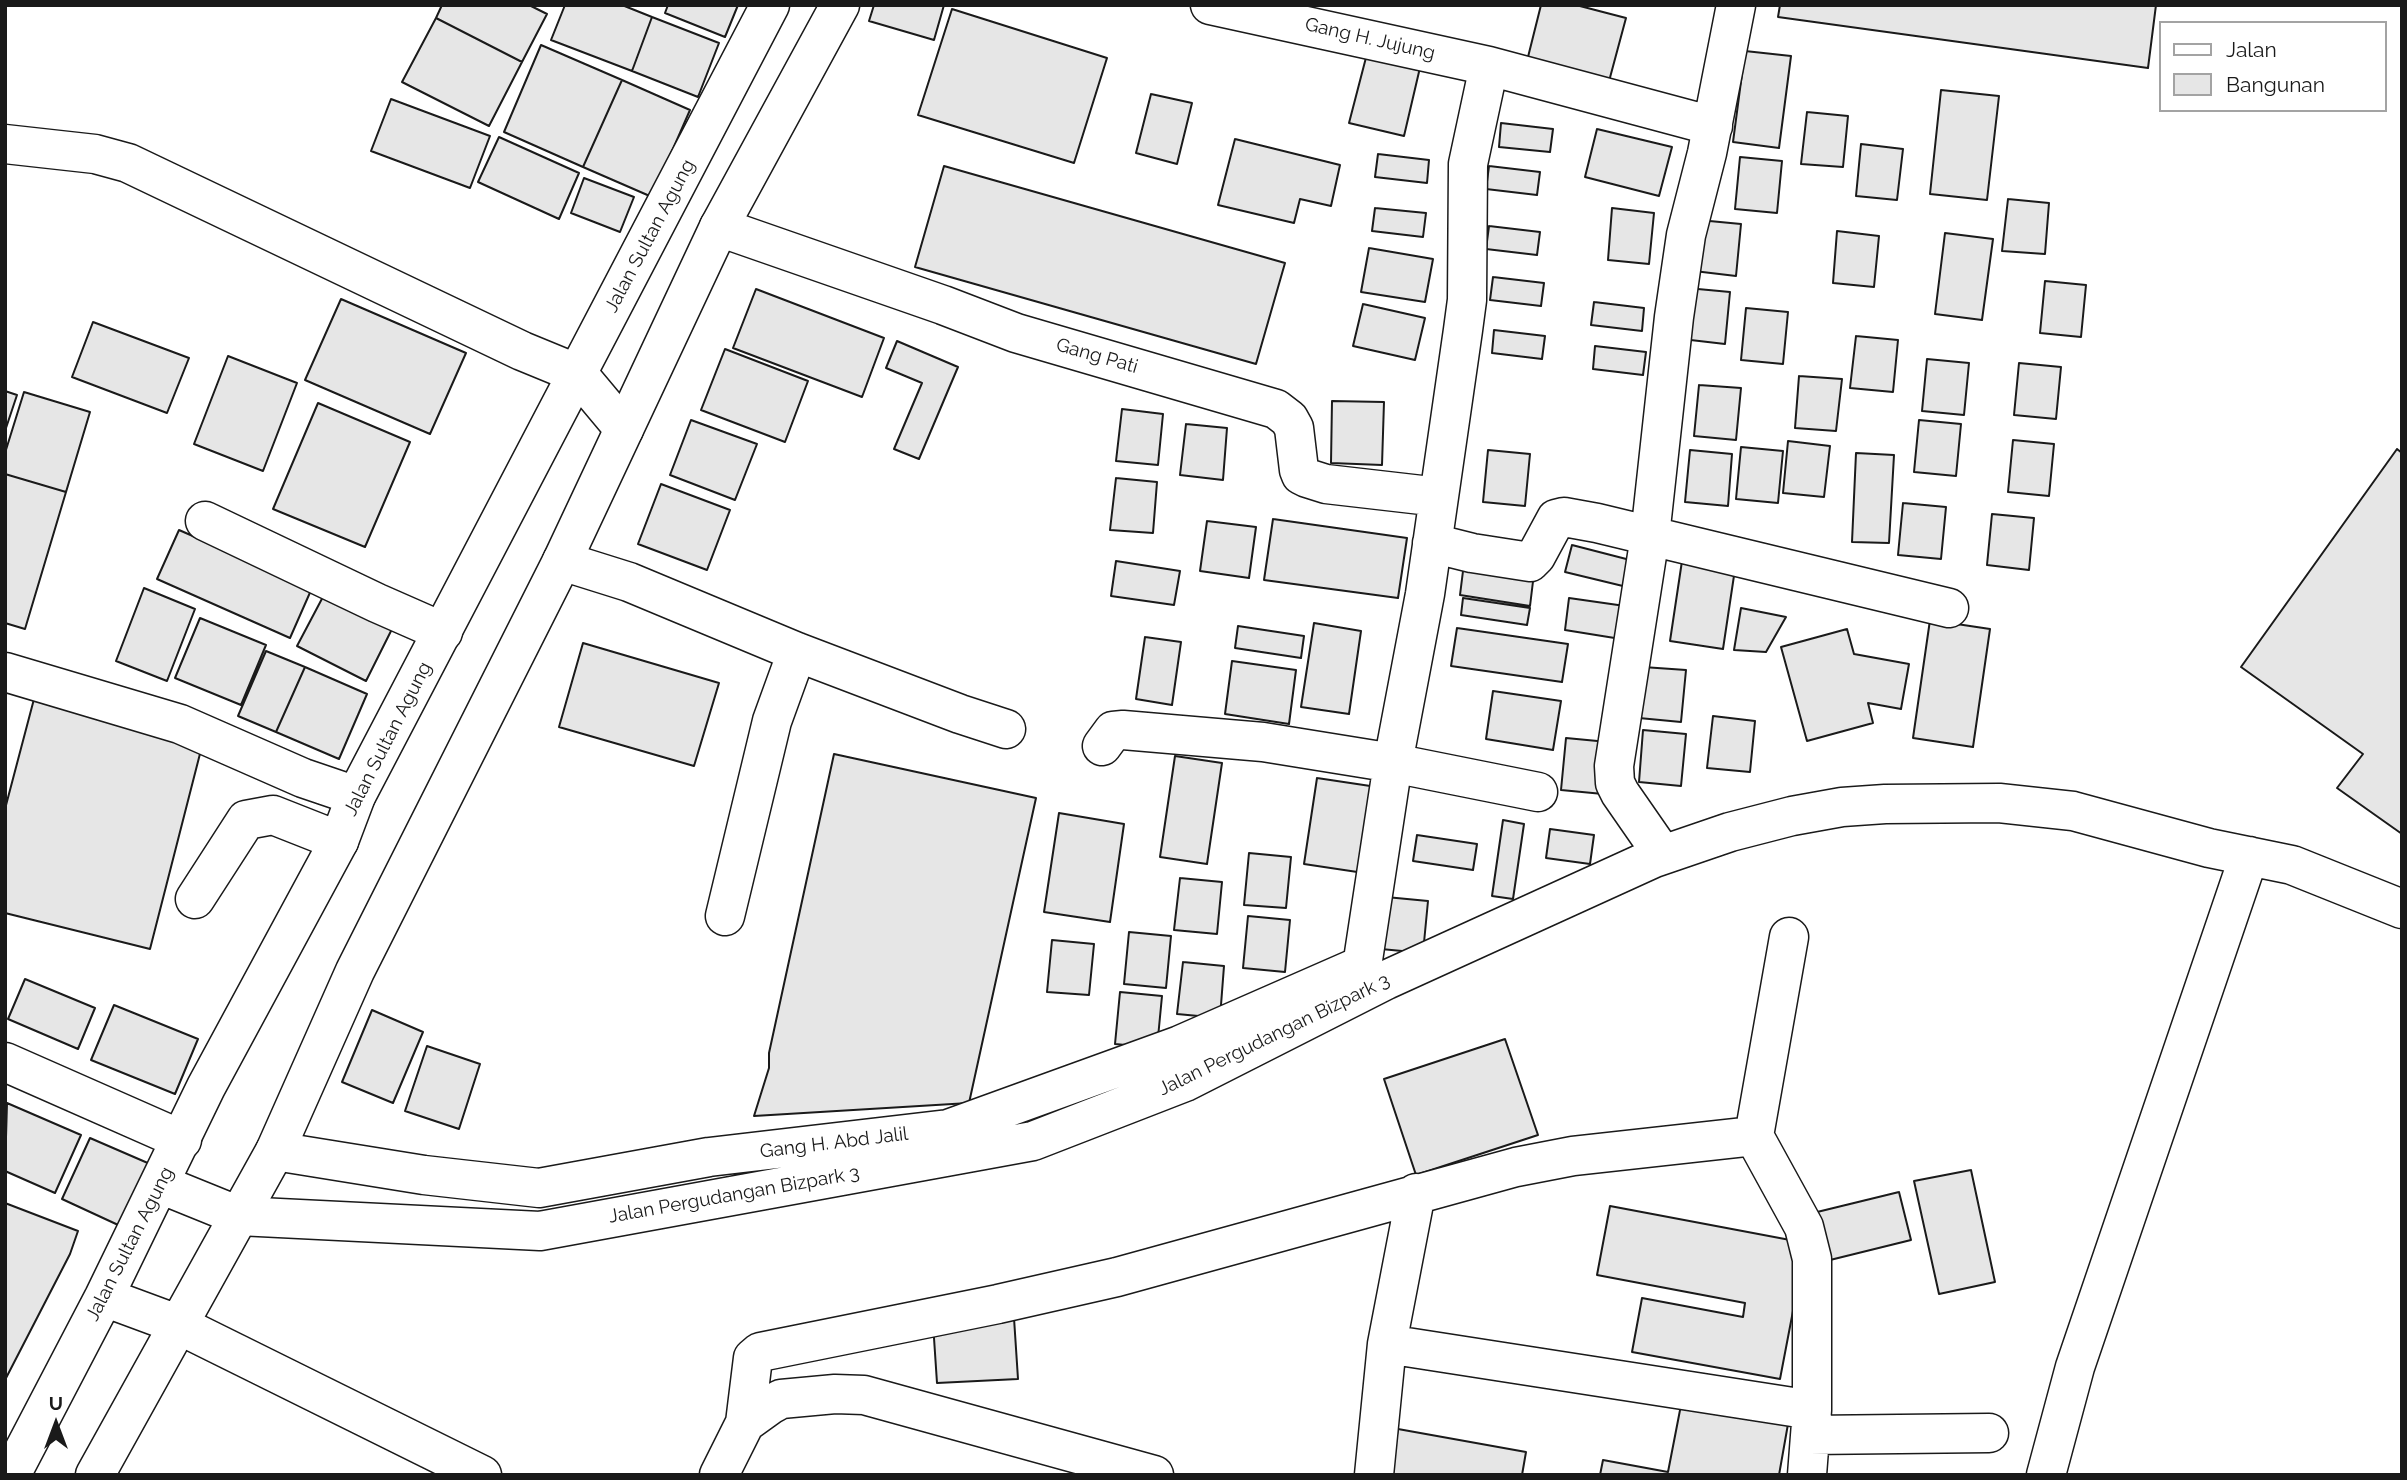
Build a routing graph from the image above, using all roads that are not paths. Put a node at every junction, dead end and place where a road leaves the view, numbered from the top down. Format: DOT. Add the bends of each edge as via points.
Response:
graph roads {
  1 [pos="770,5"];
  2 [pos="840,5"];
  3 [pos="1210,5"];
  4 [pos="1736,5"];
  5 [pos="1489,66"];
  6 [pos="1713,126"];
  7 [pos="5,144"];
  8 [pos="719,227"];
  9 [pos="578,374"];
  10 [pos="624,429"];
  11 [pos="1439,497"];
  12 [pos="205,522"];
  13 [pos="1650,536"];
  14 [pos="1432,543"];
  15 [pos="562,561"];
  16 [pos="1950,608"];
  17 [pos="443,632"];
  18 [pos="797,652"];
  19 [pos="5,672"];
  20 [pos="1006,729"];
  21 [pos="1102,746"];
  22 [pos="1392,762"];
  23 [pos="1538,792"];
  24 [pos="356,796"];
  25 [pos="339,841"];
  26 [pos="1663,855"];
  27 [pos="2249,856"];
  28 [pos="195,900"];
  29 [pos="2402,909"];
  30 [pos="725,916"];
  31 [pos="1789,937"];
  32 [pos="5,1062"];
  33 [pos="1754,1136"];
  34 [pos="182,1140"];
  35 [pos="275,1151"];
  36 [pos="160,1184"];
  37 [pos="1416,1193"];
  38 [pos="239,1216"];
  39 [pos="104,1297"];
  40 [pos="177,1324"];
  41 [pos="1387,1344"];
  42 [pos="1811,1422"];
  43 [pos="746,1423"];
  44 [pos="1989,1433"];
  45 [pos="11,1475"];
  46 [pos="95,1475"];
  47 [pos="482,1475"];
  48 [pos="719,1475"];
  49 [pos="1154,1475"];
  50 [pos="1374,1475"];
  51 [pos="1807,1475"];
  52 [pos="2046,1475"];
  1 -- 9 [label="main road, Jalan Sultan Agung"];
  2 -- 8 [label="main road"];
  3 -- 5 [label="main road, Gang H. Jujung"];
  4 -- 6 [label="main road"];
  5 -- 6 [label="main road, Gang H. Jujung"];
  5 -- 11 [label="main road" via="1468,164 1467,300"];
  6 -- 13 [label="main road" via="1684,249"];
  7 -- 9 [label="main road" via="95,154 128,163"];
  8 -- 10 [label="main road"];
  8 -- 11 [label="main road, Gang Pati" via="1016,333 1276,409 1294,428 1301,475 1319,482"];
  9 -- 10 [label="main road"];
  9 -- 17 [label="main road, Jalan Sultan Agung"];
  10 -- 15 [label="main road"];
  11 -- 14 [label="main road"];
  12 -- 17 [label="main road"];
  13 -- 14 [label="main road" via="1559,517 1530,562"];
  13 -- 16 [label="main road"];
  13 -- 26 [label="main road" via="1614,775 1620,793"];
  14 -- 22 [label="main road"];
  15 -- 18 [label="main road" via="629,582"];
  15 -- 35 [label="main road" via="355,971"];
  17 -- 24 [label="main road, Jalan Sultan Agung"];
  18 -- 20 [label="main road"];
  18 -- 30 [label="main road" via="772,721"];
  19 -- 24 [label="main road" via="180,724"];
  21 -- 22 [label="main road" via="1113,731 1123,730 1263,742"];
  22 -- 23 [label="main road"];
  22 -- 35 [label="main road, Gang H. Abd Jalil" via="1363,960 1358,967 1180,1045 948,1129 709,1157 539,1188"];
  24 -- 25 [label="main road, Jalan Sultan Agung"];
  25 -- 28 [label="main road" via="274,815 246,820"];
  25 -- 34 [label="main road, Jalan Sultan Agung"];
  26 -- 27 [label="main road, Jalan Pergudangan Bizpark 3" via="1742,829 1842,807 1999,803 2073,811"];
  26 -- 38 [label="main road, Jalan Pergudangan Bizpark 3" via="1386,980 1185,1082 1033,1140 540,1231"];
  27 -- 29 [label="main road, Jalan Pergudangan Bizpark 3" via="2292,865"];
  27 -- 52 [label="main road" via="2075,1367"];
  31 -- 33 [label="main road"];
  32 -- 34 [label="main road"];
  33 -- 37 [label="main road" via="1573,1156"];
  33 -- 42 [label="main road" via="1804,1227 1810,1248"];
  34 -- 36 [label="main road, Jalan Sultan Agung"];
  35 -- 38 [label="main road"];
  36 -- 38 [label="main road, Jalan Pergudangan Bizpark 3"];
  36 -- 39 [label="main road, Jalan Sultan Agung"];
  37 -- 41 [label="main road"];
  37 -- 43 [label="main road" via="1117,1277 760,1352 753,1358"];
  38 -- 40 [label="main road"];
  39 -- 40 [label="main road"];
  39 -- 45 [label="main road, Jalan Sultan Agung"];
  40 -- 46 [label="main road"];
  40 -- 47 [label="main road"];
  41 -- 42 [label="main road"];
  41 -- 50 [label="main road"];
  42 -- 44 [label="main road"];
  42 -- 51 [label="main road"];
  43 -- 48 [label="main road"];
  43 -- 49 [label="main road" via="781,1399 864,1395"];
}
